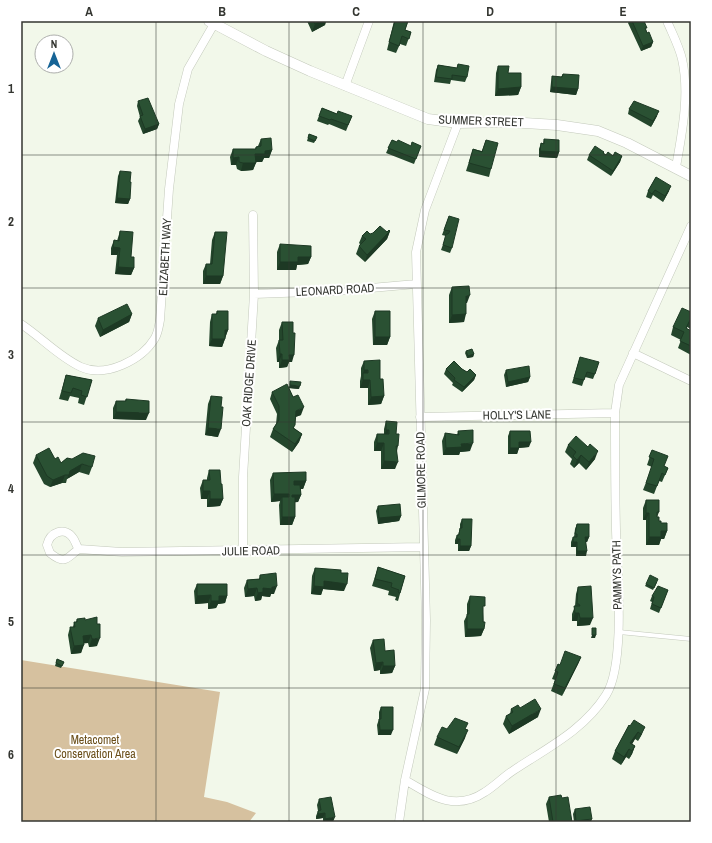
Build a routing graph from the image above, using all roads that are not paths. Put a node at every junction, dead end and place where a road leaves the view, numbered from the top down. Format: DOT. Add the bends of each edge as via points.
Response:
graph roads {
  1 [pos="369,21"];
  2 [pos="667,21"];
  3 [pos="212,23"];
  4 [pos="345,86"];
  5 [pos="458,123"];
  6 [pos="676,167"];
  7 [pos="691,176"];
  8 [pos="253,215"];
  9 [pos="691,226"];
  10 [pos="416,284"];
  11 [pos="254,294"];
  12 [pos="21,324"];
  13 [pos="633,353"];
  14 [pos="691,381"];
  15 [pos="615,412"];
  16 [pos="420,417"];
  17 [pos="423,547"];
  18 [pos="79,549"];
  19 [pos="243,550"];
  20 [pos="618,632"];
  21 [pos="691,639"];
  22 [pos="405,780"];
  23 [pos="399,822"];
  1 -- 4 [label="street"];
  2 -- 6 [label="street" via="682,59 684,81 684,112"];
  3 -- 4 [label="street, SUMMER STREET" via="266,51"];
  3 -- 12 [label="street, ELIZABETH WAY" via="188,69 179,104 170,175 160,320 156,337 143,354 125,365 96,369 82,367"];
  4 -- 5 [label="street, SUMMER STREET" via="428,119"];
  5 -- 6 [label="street, SUMMER STREET" via="543,124 598,130"];
  5 -- 10 [label="street, GILMORE ROAD" via="425,210 419,233"];
  6 -- 7 [label="street, SUMMER STREET"];
  8 -- 11 [label="street, OAK RIDGE DRIVE"];
  9 -- 13 [label="street, PAMMYS PATH"];
  10 -- 11 [label="street, LEONARD ROAD" via="338,291"];
  10 -- 16 [label="street, GILMORE ROAD"];
  11 -- 19 [label="street, OAK RIDGE DRIVE" via="244,469"];
  13 -- 14 [label="street"];
  13 -- 15 [label="street, PAMMYS PATH" via="619,385"];
  15 -- 16 [label="street, HOLLY'S LANE"];
  15 -- 20 [label="street, PAMMYS PATH"];
  16 -- 17 [label="street, GILMORE ROAD"];
  17 -- 19 [label="street, JULIE ROAD"];
  17 -- 22 [label="street, GILMORE ROAD" via="425,689"];
  18 -- 19 [label="street, JULIE ROAD" via="122,552"];
  20 -- 21 [label="lane"];
  20 -- 22 [label="street, PAMMYS PATH" via="614,678 607,693 587,719 570,735 512,771 484,793 464,802 451,802 431,796"];
  22 -- 23 [label="street, GILMORE ROAD"];
}
